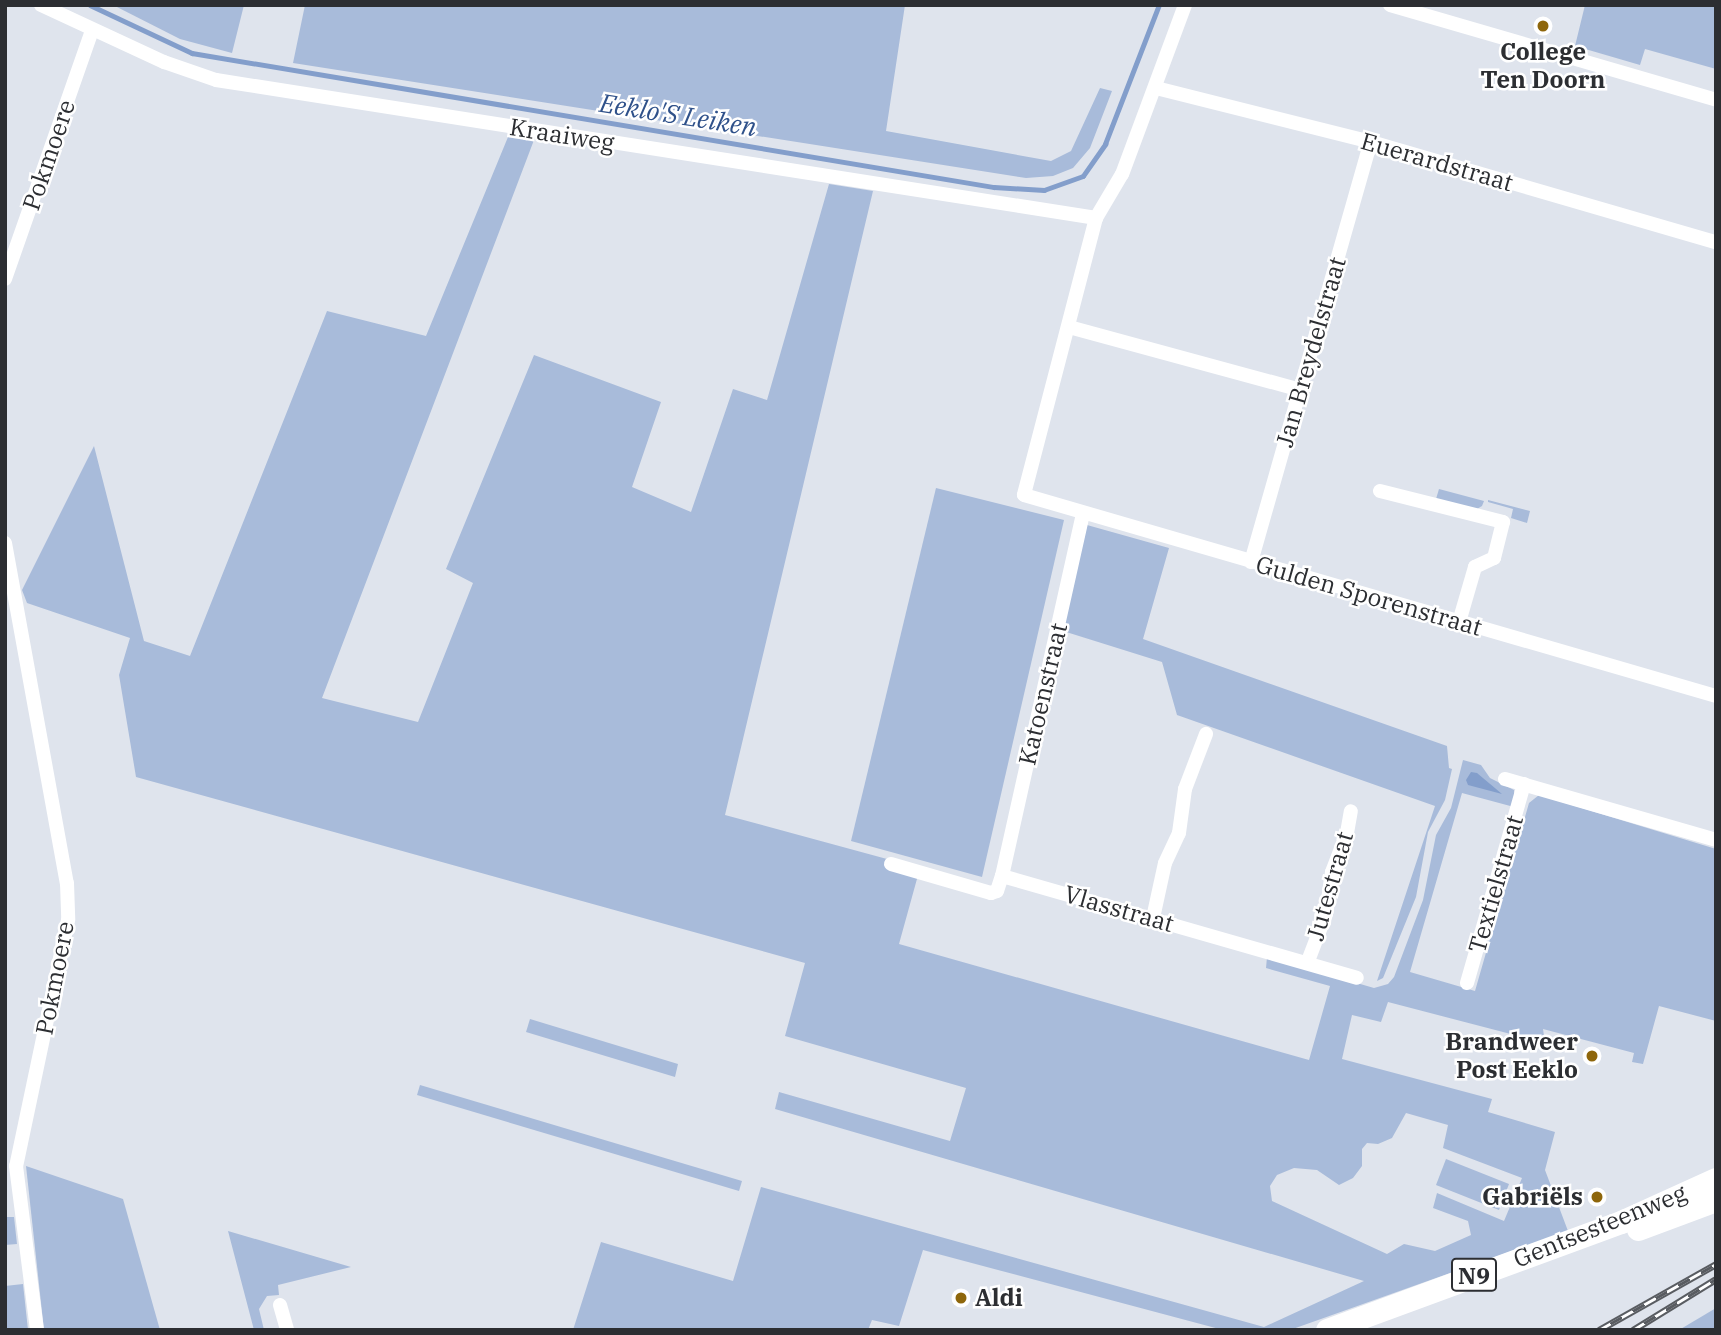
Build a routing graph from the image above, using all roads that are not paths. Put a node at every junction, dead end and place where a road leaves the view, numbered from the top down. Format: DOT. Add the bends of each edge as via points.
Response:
graph roads {
  1 [pos="41,5"];
  2 [pos="1185,5"];
  3 [pos="1390,5"];
  4 [pos="92,31"];
  5 [pos="1156,88"];
  6 [pos="1716,100"];
  7 [pos="1371,142"];
  8 [pos="1096,218"];
  9 [pos="1716,242"];
  10 [pos="5,279"];
  11 [pos="1069,327"];
  12 [pos="1301,390"];
  13 [pos="1380,491"];
  14 [pos="1083,513"];
  15 [pos="5,543"];
  16 [pos="1251,562"];
  17 [pos="1459,622"];
  18 [pos="1716,696"];
  19 [pos="1206,734"];
  20 [pos="1504,779"];
  21 [pos="1524,785"];
  22 [pos="1351,811"];
  23 [pos="1716,840"];
  24 [pos="891,864"];
  25 [pos="1002,876"];
  26 [pos="1153,918"];
  27 [pos="1308,961"];
  28 [pos="1357,978"];
  29 [pos="1467,983"];
  30 [pos="1716,1180"];
  31 [pos="1716,1200"];
  32 [pos="280,1304"];
  33 [pos="37,1330"];
  34 [pos="287,1330"];
  35 [pos="1327,1330"];
  36 [pos="1355,1330"];
  1 -- 4 [label="street, Kraaiweg"];
  2 -- 5 [label="street"];
  3 -- 6 [label="street"];
  4 -- 8 [label="street, Kraaiweg" via="216,80"];
  4 -- 10 [label="street, Pokmoere"];
  5 -- 7 [label="street, Euerardstraat"];
  5 -- 8 [label="street" via="1122,174"];
  7 -- 9 [label="street, Euerardstraat"];
  7 -- 12 [label="street, Jan Breydelstraat"];
  8 -- 11 [label="street"];
  11 -- 12 [label="street"];
  11 -- 14 [label="street, Gulden Sporenstraat" via="1024,495"];
  12 -- 16 [label="street, Jan Breydelstraat"];
  13 -- 17 [label="street" via="1503,522 1494,558 1475,567"];
  14 -- 16 [label="street, Gulden Sporenstraat"];
  14 -- 25 [label="street, Katoenstraat"];
  15 -- 33 [label="street, Pokmoere" via="67,895 68,920 16,1166"];
  16 -- 17 [label="street, Gulden Sporenstraat"];
  17 -- 18 [label="street, Gulden Sporenstraat"];
  19 -- 26 [label="street" via="1185,789 1179,833 1165,863"];
  20 -- 21 [label="street, Textielstraat"];
  21 -- 23 [label="street, Textielstraat"];
  21 -- 29 [label="street, Textielstraat"];
  22 -- 27 [label="street, Jutestraat"];
  24 -- 25 [label="street" via="991,893 997,891"];
  25 -- 26 [label="street, Vlasstraat"];
  26 -- 27 [label="street, Vlasstraat"];
  27 -- 28 [label="street, Vlasstraat"];
  30 -- 35 [label="main road, Gentsesteenweg / N9" via="1621,1222"];
  31 -- 36 [label="main road, Gentsesteenweg / N9"];
  32 -- 34 [label="street"];
}
